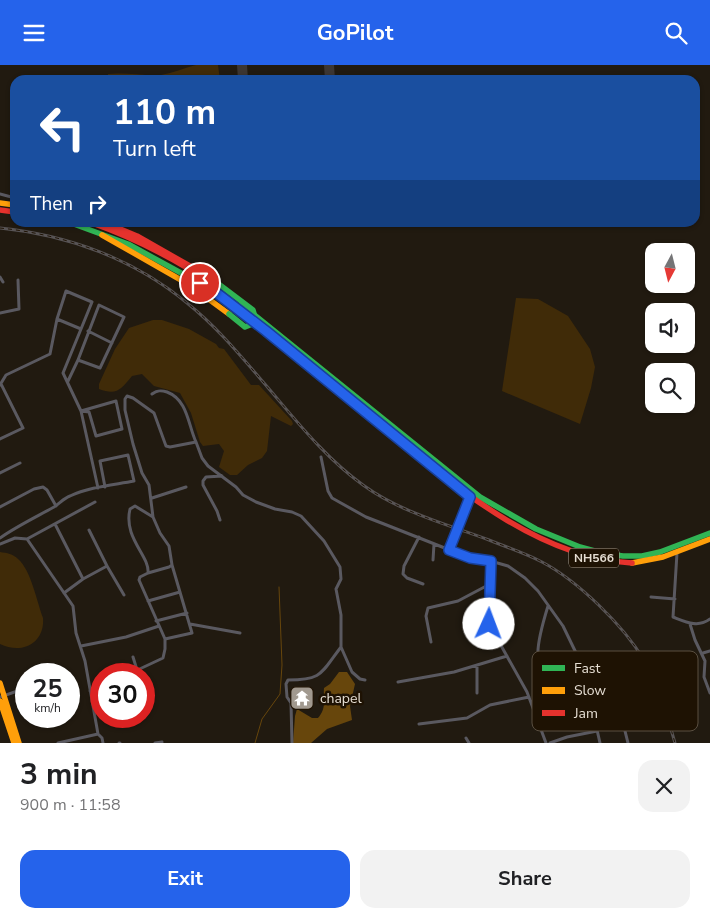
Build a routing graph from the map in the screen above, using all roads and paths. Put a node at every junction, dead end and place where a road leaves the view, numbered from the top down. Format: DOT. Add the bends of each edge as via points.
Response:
graph roads {
  1 [pos="83,227"];
  2 [pos="105,227"];
  3 [pos="115,227"];
  4 [pos="99,232"];
  5 [pos="0,277"];
  6 [pos="18,279"];
  7 [pos="3,282"];
  8 [pos="0,313"];
  9 [pos="57,319"];
  10 [pos="81,329"];
  11 [pos="88,331"];
  12 [pos="112,343"];
  13 [pos="78,360"];
  14 [pos="68,382"];
  15 [pos="0,385"];
  16 [pos="152,394"];
  17 [pos="81,411"];
  18 [pos="0,439"];
  19 [pos="196,442"];
  20 [pos="321,457"];
  21 [pos="20,463"];
  22 [pos="0,473"];
  23 [pos="223,476"];
  24 [pos="105,487"];
  25 [pos="186,487"];
  26 [pos="98,488"];
  27 [pos="470,489"];
  28 [pos="470,497"];
  29 [pos="152,498"];
  30 [pos="95,502"];
  31 [pos="56,506"];
  32 [pos="0,507"];
  33 [pos="154,517"];
  34 [pos="220,520"];
  35 [pos="55,524"];
  36 [pos="89,530"];
  37 [pos="710,533"];
  38 [pos="419,537"];
  39 [pos="0,538"];
  40 [pos="27,539"];
  41 [pos="710,539"];
  42 [pos="434,543"];
  43 [pos="0,544"];
  44 [pos="449,550"];
  45 [pos="677,553"];
  46 [pos="433,560"];
  47 [pos="491,561"];
  48 [pos="172,565"];
  49 [pos="107,566"];
  50 [pos="148,573"];
  51 [pos="83,579"];
  52 [pos="423,584"];
  53 [pos="490,584"];
  54 [pos="180,592"];
  55 [pos="64,593"];
  56 [pos="124,595"];
  57 [pos="651,597"];
  58 [pos="675,599"];
  59 [pos="148,601"];
  60 [pos="548,605"];
  61 [pos="186,613"];
  62 [pos="710,619"];
  63 [pos="156,621"];
  64 [pos="190,624"];
  65 [pos="690,624"];
  66 [pos="159,626"];
  67 [pos="240,633"];
  68 [pos="165,639"];
  69 [pos="431,642"];
  70 [pos="82,647"];
  71 [pos="341,647"];
  72 [pos="538,651"];
  73 [pos="575,651"];
  74 [pos="710,651"];
  75 [pos="703,653"];
  76 [pos="507,656"];
  77 [pos="133,657"];
  78 [pos="135,663"];
  79 [pos="152,663"];
  80 [pos="476,665"];
  81 [pos="365,680"];
  82 [pos="398,682"];
  83 [pos="0,683"];
  84 [pos="90,691"];
  85 [pos="15,692"];
  86 [pos="477,693"];
  87 [pos="710,693"];
  88 [pos="1,697"];
  89 [pos="529,697"];
  90 [pos="531,701"];
  91 [pos="419,725"];
  92 [pos="97,728"];
  93 [pos="543,731"];
  94 [pos="597,731"];
  95 [pos="98,734"];
  96 [pos="466,738"];
  97 [pos="72,741"];
  98 [pos="162,742"];
  99 [pos="14,743"];
  100 [pos="19,743"];
  101 [pos="58,743"];
  102 [pos="103,743"];
  103 [pos="155,743"];
  104 [pos="292,743"];
  105 [pos="468,743"];
  106 [pos="548,743"];
  107 [pos="600,743"];
  1 -- 4 [label="highway, NH566"];
  2 -- 27 [label="highway, NH566" via="185,266 223,290"];
  3 -- 4 [label="highway, bridge" via="208,276 253,310 254,320 249,326 242,325 208,298 107,240"];
  4 -- 28 [label="highway, NH566" via="214,291"];
  5 -- 7 [label="street"];
  6 -- 8 [label="street" via="19,309"];
  9 -- 10 [label="street"];
  9 -- 10 [label="street" via="66,291 92,303"];
  9 -- 15 [label="street" via="50,353 6,375"];
  10 -- 14 [label="street" via="63,373"];
  11 -- 12 [label="street"];
  11 -- 12 [label="street" via="99,305 124,317"];
  11 -- 13 [label="street"];
  12 -- 13 [label="street" via="100,369"];
  13 -- 14 [label="street"];
  14 -- 17 [label="street"];
  15 -- 18 [label="street" via="23,428"];
  16 -- 19 [label="street" via="163,391 176,398 186,410"];
  17 -- 17 [label="street" via="89,412 96,436 122,429 116,401"];
  17 -- 26 [label="street"];
  19 -- 23 [label="street" via="208,466"];
  19 -- 29 [label="street" via="166,446 154,413 127,396 125,410 129,431"];
  20 -- 38 [label="street" via="332,498 366,517"];
  21 -- 22 [label="street"];
  23 -- 34 [label="street" via="206,477 203,481"];
  23 -- 71 [label="street" via="243,495 256,502 302,516 324,541 340,567 341,579 336,589 341,615"];
  24 -- 24 [label="street" via="134,481 128,455 100,461"];
  24 -- 26 [label="street"];
  25 -- 29 [label="street"];
  26 -- 31 [label="street" via="68,496"];
  27 -- 28 [label="street"];
  27 -- 37 [label="highway, NH566" via="493,506 562,540 608,555 655,554"];
  28 -- 44 [label="street, bridge"];
  28 -- 45 [label="highway, NH566" via="538,535 589,556 634,563"];
  29 -- 33 [label="street"];
  30 -- 35 [label="street"];
  31 -- 32 [label="street" via="43,487"];
  31 -- 39 [label="street"];
  33 -- 48 [label="street" via="169,545"];
  33 -- 50 [label="street" via="135,506 130,509 128,519"];
  35 -- 40 [label="street"];
  35 -- 51 [label="street"];
  36 -- 49 [label="street"];
  38 -- 42 [label="street"];
  38 -- 52 [label="street" via="403,574 407,579"];
  40 -- 43 [label="street" via="15,538"];
  40 -- 55 [label="street"];
  41 -- 45 [label="highway, NH566"];
  42 -- 44 [label="street"];
  42 -- 46 [label="street"];
  44 -- 47 [label="street"];
  45 -- 58 [label="street"];
  47 -- 53 [label="street"];
  47 -- 60 [label="street" via="526,578"];
  48 -- 50 [label="street"];
  48 -- 54 [label="street"];
  49 -- 51 [label="street"];
  49 -- 56 [label="street"];
  50 -- 59 [label="street" via="139,580"];
  51 -- 55 [label="street"];
  53 -- 69 [label="street" via="458,601 428,608 426,616"];
  53 -- 76 [label="street" via="489,624"];
  54 -- 59 [label="street"];
  54 -- 61 [label="street"];
  55 -- 70 [label="street" via="73,606 76,633"];
  57 -- 58 [label="street"];
  58 -- 65 [label="street" via="673,617"];
  59 -- 63 [label="street"];
  60 -- 72 [label="street"];
  60 -- 73 [label="street"];
  61 -- 63 [label="street"];
  61 -- 64 [label="street"];
  62 -- 65 [label="street"];
  63 -- 66 [label="street"];
  64 -- 67 [label="street"];
  64 -- 68 [label="street" via="192,633"];
  65 -- 75 [label="street"];
  66 -- 68 [label="street"];
  66 -- 70 [label="street"];
  68 -- 79 [label="street" via="163,658"];
  70 -- 84 [label="street"];
  71 -- 81 [label="street" via="352,672"];
  71 -- 104 [label="street" via="317,677 303,681 288,680 286,683 291,703"];
  74 -- 75 [label="street"];
  75 -- 87 [label="street" via="704,677"];
  76 -- 80 [label="street"];
  76 -- 89 [label="street"];
  77 -- 78 [label="street"];
  80 -- 82 [label="street"];
  80 -- 86 [label="street"];
  83 -- 88 [label="highway"];
  85 -- 88 [label="street"];
  88 -- 99 [label="highway"];
  88 -- 100 [label="highway"];
  89 -- 90 [label="street"];
  89 -- 91 [label="street" via="490,705 467,718"];
  92 -- 95 [label="street"];
  93 -- 106 [label="street"];
  94 -- 106 [label="street"];
  94 -- 107 [label="street"];
  95 -- 97 [label="street"];
  95 -- 102 [label="street"];
  96 -- 105 [label="street"];
  97 -- 101 [label="street"];
  98 -- 103 [label="street"];
}
